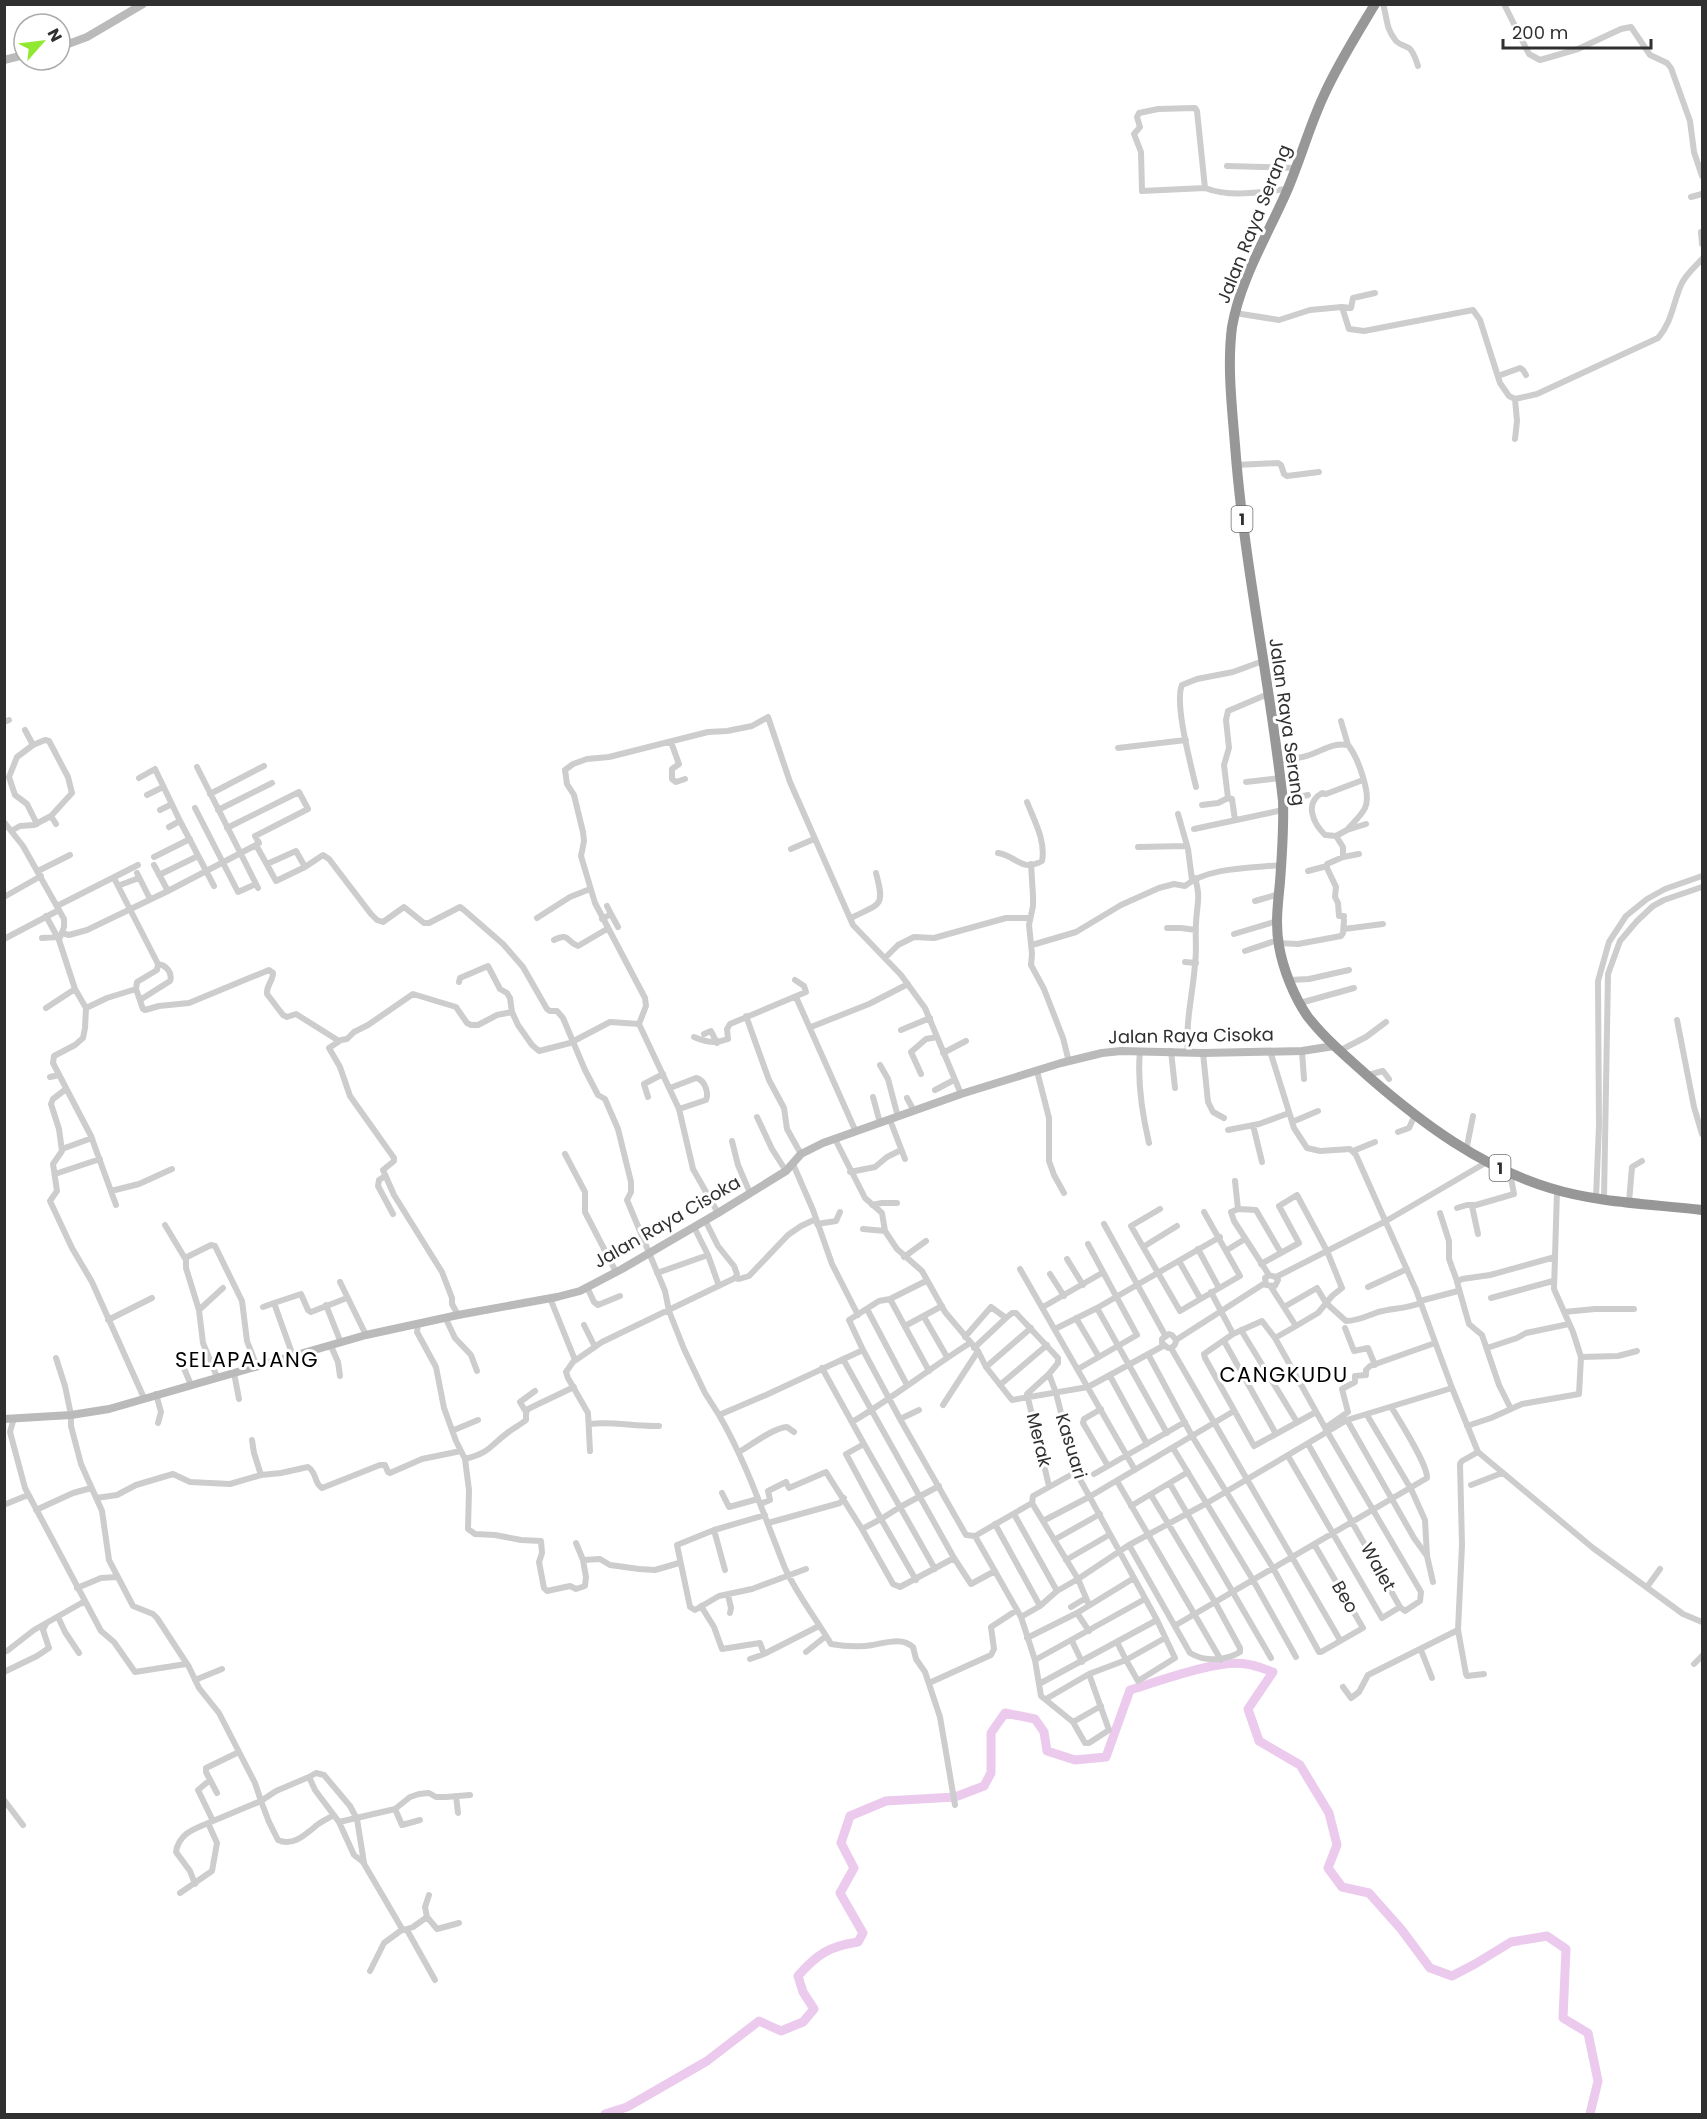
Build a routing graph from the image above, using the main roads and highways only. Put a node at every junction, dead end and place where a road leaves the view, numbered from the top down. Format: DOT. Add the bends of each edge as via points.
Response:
graph roads {
  1 [pos="1375,4"];
  2 [pos="1702,1210"];
  1 -- 2 [label="highway, Jalan Raya Serang / 1" via="1323,97 1235,314 1230,363 1236,465 1283,805 1278,941 1290,980 1307,1015 1367,1076 1466,1151 1557,1190 1600,1199"];
}
